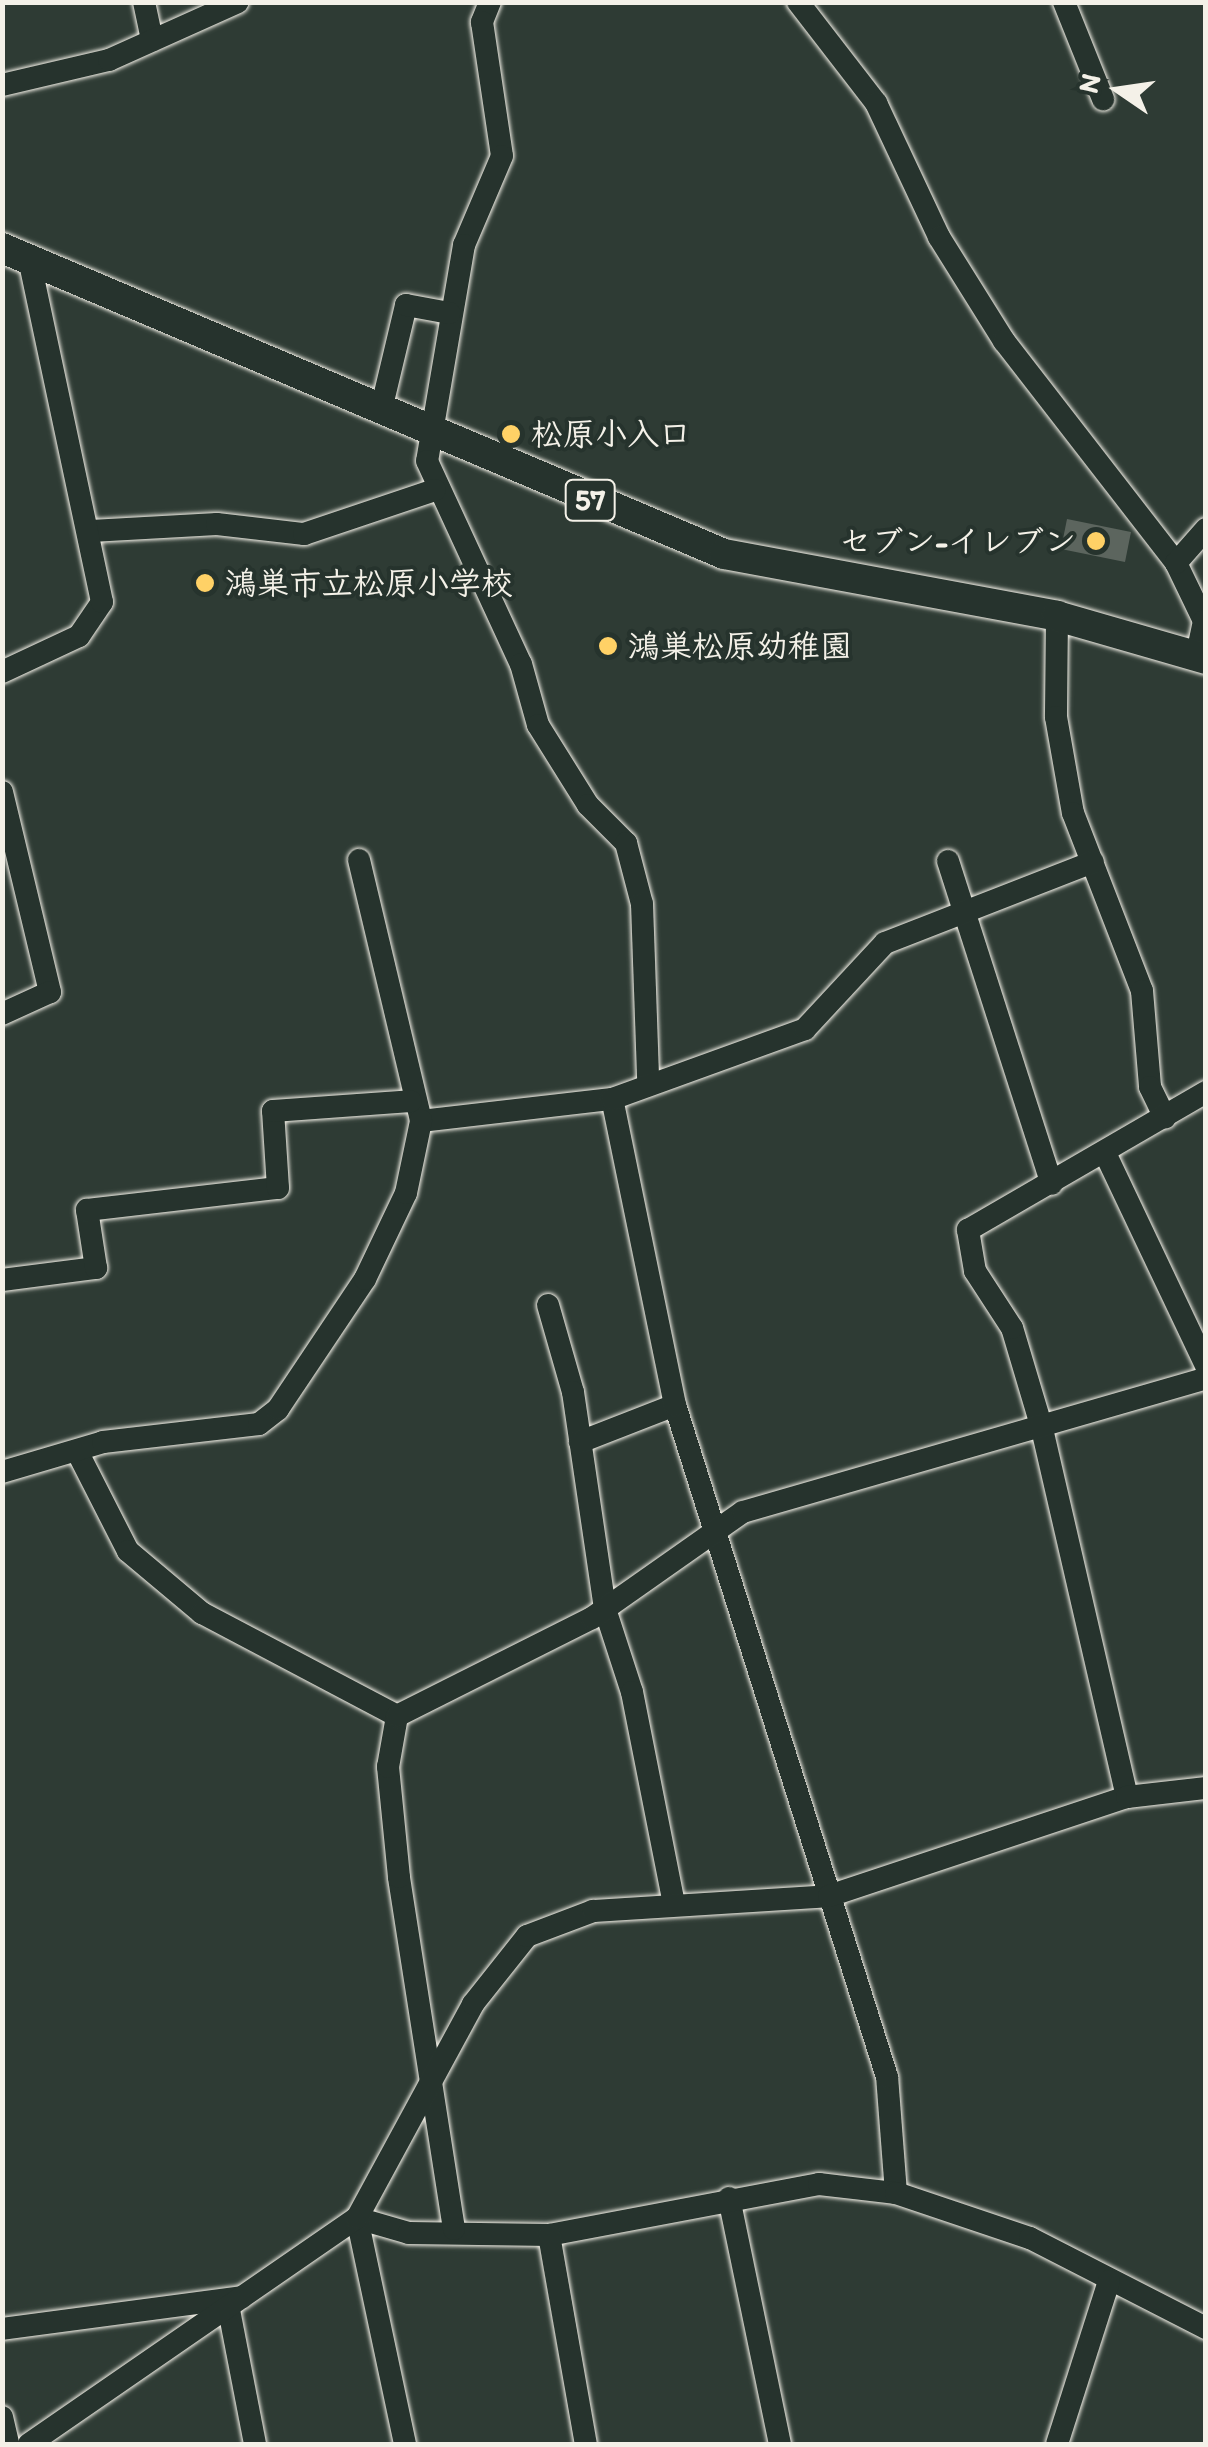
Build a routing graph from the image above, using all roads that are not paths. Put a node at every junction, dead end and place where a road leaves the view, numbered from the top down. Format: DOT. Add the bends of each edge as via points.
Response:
graph roads {
  1 [pos="144,2"];
  2 [pos="238,2"];
  3 [pos="490,2"];
  4 [pos="798,2"];
  5 [pos="1064,2"];
  6 [pos="152,40"];
  7 [pos="2,84"];
  8 [pos="1104,99"];
  9 [pos="16,254"];
  10 [pos="448,313"];
  11 [pos="381,410"];
  12 [pos="429,430"];
  13 [pos="434,490"];
  14 [pos="1206,529"];
  15 [pos="91,532"];
  16 [pos="1176,563"];
  17 [pos="1058,616"];
  18 [pos="1201,657"];
  19 [pos="2,672"];
  20 [pos="2,792"];
  21 [pos="359,860"];
  22 [pos="948,861"];
  23 [pos="1093,862"];
  24 [pos="961,916"];
  25 [pos="2,1014"];
  26 [pos="648,1079"];
  27 [pos="1206,1092"];
  28 [pos="612,1099"];
  29 [pos="416,1111"];
  30 [pos="1165,1118"];
  31 [pos="1106,1153"];
  32 [pos="1052,1184"];
  33 [pos="2,1280"];
  34 [pos="548,1305"];
  35 [pos="1206,1366"];
  36 [pos="1206,1378"];
  37 [pos="675,1405"];
  38 [pos="1041,1425"];
  39 [pos="580,1442"];
  40 [pos="77,1451"];
  41 [pos="2,1472"];
  42 [pos="716,1528"];
  43 [pos="604,1609"];
  44 [pos="398,1716"];
  45 [pos="1206,1788"];
  46 [pos="1127,1797"];
  47 [pos="829,1896"];
  48 [pos="674,1904"];
  49 [pos="434,2088"];
  50 [pos="896,2193"];
  51 [pos="730,2198"];
  52 [pos="357,2218"];
  53 [pos="454,2230"];
  54 [pos="549,2234"];
  55 [pos="1108,2280"];
  56 [pos="248,2296"];
  57 [pos="229,2310"];
  58 [pos="1206,2328"];
  59 [pos="2,2329"];
  60 [pos="2,2418"];
  61 [pos="8,2444"];
  62 [pos="28,2444"];
  63 [pos="256,2444"];
  64 [pos="404,2444"];
  65 [pos="586,2444"];
  66 [pos="780,2444"];
  67 [pos="1058,2444"];
  1 -- 6 [label="street"];
  2 -- 6 [label="street"];
  3 -- 10 [label="street" via="482,22 502,156"];
  4 -- 16 [label="street" via="876,103 939,237 1004,340"];
  5 -- 8 [label="street"];
  6 -- 7 [label="street" via="56,77"];
  9 -- 11 [label="main road, 57"];
  9 -- 15 [label="street"];
  10 -- 11 [label="street" via="406,305"];
  10 -- 12 [label="street"];
  11 -- 12 [label="main road, 57"];
  12 -- 13 [label="street"];
  12 -- 17 [label="main road, 57" via="724,554"];
  13 -- 15 [label="street" via="304,534 217,524"];
  13 -- 26 [label="street" via="521,664 538,726 588,805 626,842 642,904"];
  14 -- 16 [label="street"];
  15 -- 19 [label="street" via="102,602 79,636"];
  16 -- 18 [label="street" via="1204,621"];
  17 -- 18 [label="main road, 57"];
  17 -- 23 [label="street" via="1056,716 1073,813"];
  20 -- 25 [label="street" via="50,992"];
  21 -- 29 [label="street"];
  22 -- 24 [label="street"];
  23 -- 24 [label="street"];
  23 -- 30 [label="street" via="1142,990 1150,1088"];
  24 -- 26 [label="street" via="885,944 805,1029"];
  24 -- 32 [label="street"];
  26 -- 28 [label="street"];
  27 -- 30 [label="street"];
  28 -- 29 [label="street"];
  28 -- 37 [label="street"];
  29 -- 33 [label="street" via="272,1111 278,1188 87,1210 96,1268"];
  29 -- 40 [label="street" via="406,1193 365,1279 278,1410 259,1424"];
  30 -- 31 [label="street"];
  31 -- 32 [label="street"];
  31 -- 35 [label="street"];
  32 -- 38 [label="street" via="968,1230 975,1271 1012,1328"];
  34 -- 39 [label="street"];
  36 -- 38 [label="street"];
  37 -- 39 [label="street"];
  37 -- 42 [label="street"];
  38 -- 42 [label="street" via="743,1512"];
  38 -- 46 [label="street"];
  39 -- 43 [label="street"];
  40 -- 41 [label="street"];
  40 -- 44 [label="street" via="128,1550 202,1613"];
  42 -- 43 [label="street"];
  42 -- 47 [label="street"];
  43 -- 44 [label="street"];
  43 -- 48 [label="street" via="632,1692"];
  44 -- 49 [label="street" via="388,1767"];
  45 -- 46 [label="street"];
  46 -- 47 [label="street"];
  47 -- 48 [label="street"];
  47 -- 50 [label="street" via="886,2077"];
  48 -- 49 [label="street" via="593,1911 528,1936 473,2004"];
  49 -- 52 [label="street"];
  49 -- 53 [label="street"];
  50 -- 51 [label="street" via="820,2184"];
  50 -- 55 [label="street" via="1012,2231"];
  51 -- 54 [label="street"];
  51 -- 66 [label="street"];
  52 -- 53 [label="street" via="409,2233"];
  52 -- 56 [label="street"];
  52 -- 64 [label="street"];
  53 -- 54 [label="street"];
  54 -- 65 [label="street"];
  55 -- 58 [label="street"];
  55 -- 67 [label="street"];
  56 -- 57 [label="street"];
  56 -- 59 [label="street"];
  57 -- 62 [label="street"];
  57 -- 63 [label="street"];
  60 -- 61 [label="street"];
}
